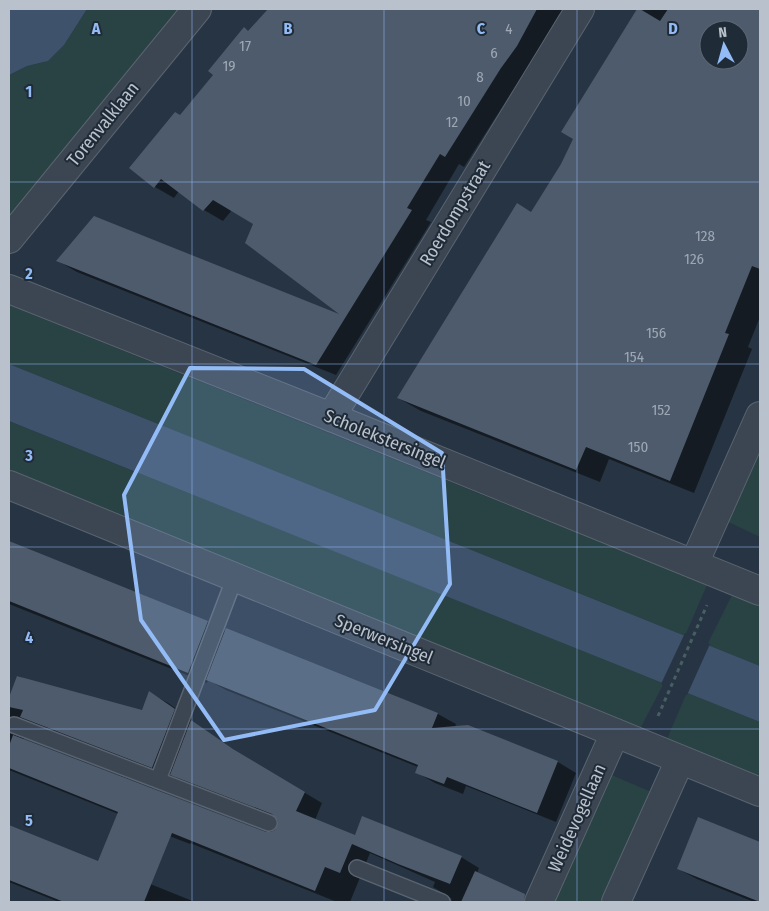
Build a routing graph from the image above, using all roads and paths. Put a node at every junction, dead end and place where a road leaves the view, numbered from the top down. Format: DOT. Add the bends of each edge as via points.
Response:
graph roads {
  1 [pos="197,9"];
  2 [pos="580,9"];
  3 [pos="9,239"];
  4 [pos="9,289"];
  5 [pos="760,416"];
  6 [pos="331,417"];
  7 [pos="9,485"];
  8 [pos="694,564"];
  9 [pos="234,577"];
  10 [pos="760,592"];
  11 [pos="709,602"];
  12 [pos="655,723"];
  13 [pos="14,724"];
  14 [pos="615,733"];
  15 [pos="680,760"];
  16 [pos="158,780"];
  17 [pos="760,792"];
  18 [pos="269,823"];
  19 [pos="357,868"];
  20 [pos="442,902"];
  21 [pos="539,902"];
  22 [pos="616,902"];
  1 -- 3 [label="street, Torenvalklaan"];
  2 -- 6 [label="street, Roerdompstraat"];
  4 -- 6 [label="street, Scholekstersingel"];
  5 -- 8 [label="street"];
  6 -- 8 [label="street, Scholekstersingel"];
  7 -- 9 [label="street, Sperwersingel"];
  8 -- 10 [label="street, Scholekstersingel"];
  9 -- 14 [label="street, Sperwersingel"];
  9 -- 16 [label="lane"];
  11 -- 12 [label="path"];
  13 -- 16 [label="lane"];
  14 -- 15 [label="street, Sperwersingel"];
  14 -- 21 [label="street, Weidevogellaan"];
  15 -- 17 [label="street, Sperwersingel"];
  15 -- 22 [label="street"];
  16 -- 18 [label="lane"];
  19 -- 20 [label="lane"];
}
